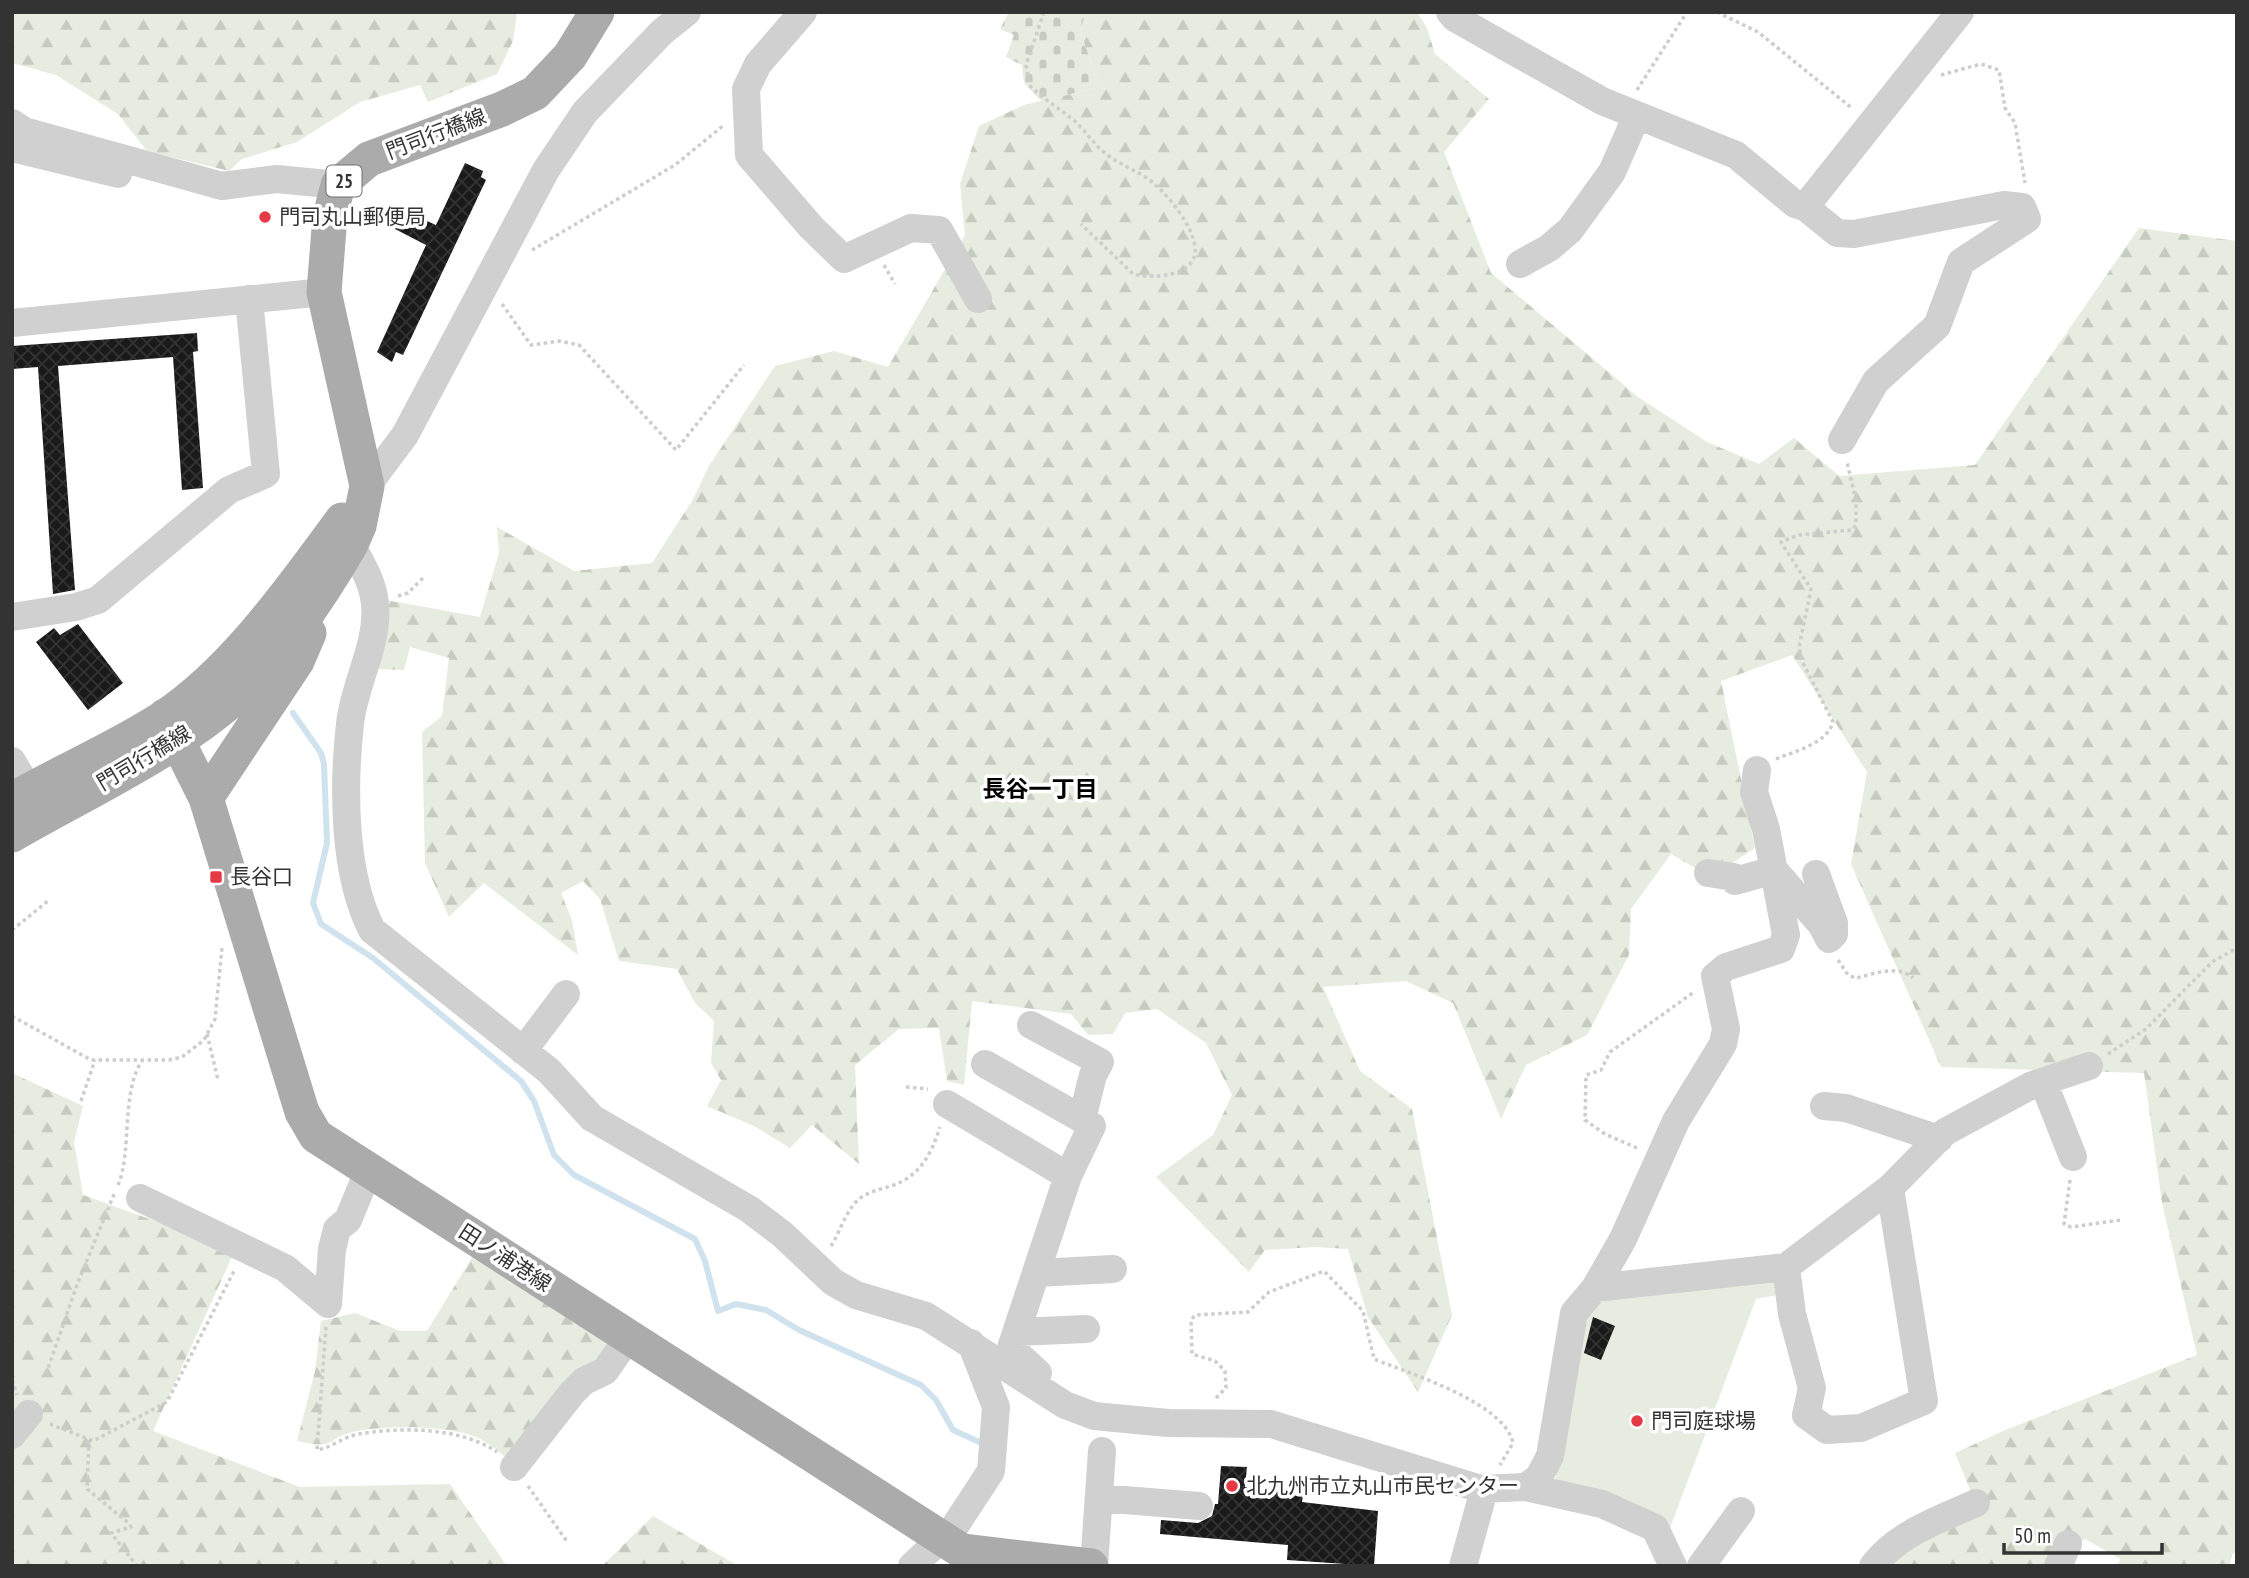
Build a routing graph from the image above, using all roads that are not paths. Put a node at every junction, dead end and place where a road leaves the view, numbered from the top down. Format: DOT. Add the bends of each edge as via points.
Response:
graph roads {
  1 [pos="597,12"];
  2 [pos="687,12"];
  3 [pos="803,12"];
  4 [pos="1450,12"];
  5 [pos="1959,12"];
  6 [pos="1634,114"];
  7 [pos="12,123"];
  8 [pos="12,148"];
  9 [pos="338,185"];
  10 [pos="222,186"];
  11 [pos="1805,207"];
  12 [pos="1520,264"];
  13 [pos="324,292"];
  14 [pos="250,299"];
  15 [pos="978,299"];
  16 [pos="12,323"];
  17 [pos="1842,440"];
  18 [pos="367,486"];
  19 [pos="343,558"];
  20 [pos="12,617"];
  21 [pos="172,729"];
  22 [pos="1758,770"];
  23 [pos="18,783"];
  24 [pos="206,798"];
  25 [pos="12,835"];
  26 [pos="1774,870"];
  27 [pos="1708,873"];
  28 [pos="1816,874"];
  29 [pos="566,994"];
  30 [pos="1031,1026"];
  31 [pos="523,1051"];
  32 [pos="985,1064"];
  33 [pos="2089,1066"];
  34 [pos="2040,1084"];
  35 [pos="947,1104"];
  36 [pos="1824,1106"];
  37 [pos="1082,1119"];
  38 [pos="1939,1139"];
  39 [pos="2073,1157"];
  40 [pos="369,1169"];
  41 [pos="1068,1176"];
  42 [pos="1890,1188"];
  43 [pos="141,1198"];
  44 [pos="1786,1266"];
  45 [pos="1113,1269"];
  46 [pos="1037,1273"];
  47 [pos="1595,1288"];
  48 [pos="1086,1329"];
  49 [pos="1018,1332"];
  50 [pos="628,1338"];
  51 [pos="971,1343"];
  52 [pos="1044,1392"];
  53 [pos="1308,1416"];
  54 [pos="1168,1423"];
  55 [pos="1102,1451"];
  56 [pos="514,1467"];
  57 [pos="1526,1487"];
  58 [pos="1486,1489"];
  59 [pos="1099,1498"];
  60 [pos="1976,1503"];
  61 [pos="1199,1506"];
  62 [pos="1741,1511"];
  63 [pos="944,1537"];
  64 [pos="912,1566"];
  65 [pos="1092,1566"];
  66 [pos="1463,1566"];
  67 [pos="1673,1566"];
  68 [pos="1702,1566"];
  69 [pos="1873,1566"];
  1 -- 9 [label="main road, 門司行橋線 / 25" via="570,57 535,93 369,159"];
  2 -- 18 [label="street" via="585,112 546,170 405,435"];
  3 -- 15 [label="street" via="758,64 746,89 749,155 844,259 911,228 939,230"];
  4 -- 6 [label="street" via="1602,101"];
  5 -- 11 [label="street"];
  6 -- 11 [label="street" via="1736,155"];
  6 -- 12 [label="street" via="1612,172 1570,230 1539,256"];
  7 -- 10 [label="street" via="24,131"];
  8 -- 10 [label="street" via="176,186"];
  9 -- 10 [label="street" via="277,179"];
  9 -- 13 [label="main road, 門司行橋線 / 25" via="330,216"];
  11 -- 17 [label="street" via="1837,233 1854,234 2004,205 2022,207 2027,219 1961,262 1937,326 1876,381"];
  13 -- 14 [label="street"];
  13 -- 18 [label="main road, 門司行橋線 / 25"];
  14 -- 16 [label="street"];
  14 -- 20 [label="street" via="266,474 229,490 98,600"];
  18 -- 19 [label="main road, 門司行橋線 / 25" via="359,526"];
  18 -- 21 [label="main road, 門司行橋線 / 25" via="288,594"];
  19 -- 21 [label="main road, 門司行橋線 / 25" via="240,693"];
  19 -- 24 [label="main road" via="297,661"];
  19 -- 31 [label="street" via="368,575 374,596 375,627 350,725 352,879 360,908 372,930"];
  21 -- 23 [label="main road, 門司行橋線 / 25" via="127,740"];
  21 -- 24 [label="main road, 田ノ浦港線"];
  21 -- 25 [label="main road, 門司行橋線 / 25"];
  22 -- 26 [label="street" via="1754,792"];
  24 -- 40 [label="main road, 田ノ浦港線" via="302,1112 316,1136"];
  26 -- 27 [label="street" via="1735,881 1734,877"];
  26 -- 28 [label="street" via="1829,939 1834,934 1833,923"];
  26 -- 47 [label="street" via="1786,924 1781,949 1726,967 1716,976 1726,1029 1723,1044 1694,1088 1630,1226"];
  29 -- 31 [label="street"];
  30 -- 37 [label="street" via="1100,1062"];
  31 -- 51 [label="street" via="549,1071 592,1118 748,1209 833,1282 856,1295 926,1316"];
  32 -- 37 [label="street"];
  33 -- 34 [label="street"];
  34 -- 38 [label="street" via="2003,1100"];
  34 -- 39 [label="street" via="2049,1094"];
  35 -- 41 [label="street"];
  36 -- 38 [label="street" via="1846,1108"];
  37 -- 41 [label="street" via="1092,1126"];
  38 -- 42 [label="street"];
  40 -- 43 [label="street" via="348,1220 337,1229 328,1304 285,1268"];
  40 -- 50 [label="main road, 田ノ浦港線"];
  41 -- 46 [label="street"];
  42 -- 44 [label="street"];
  42 -- 44 [label="street" via="1924,1401 1861,1428 1827,1430 1806,1415 1812,1388 1791,1314"];
  44 -- 47 [label="street"];
  45 -- 46 [label="street"];
  46 -- 49 [label="street"];
  47 -- 57 [label="street" via="1574,1313 1550,1456 1539,1477"];
  48 -- 49 [label="street"];
  49 -- 52 [label="street" via="1011,1348 1041,1376"];
  50 -- 56 [label="street" via="605,1371 572,1393"];
  50 -- 63 [label="main road, 田ノ浦港線"];
  51 -- 52 [label="street"];
  51 -- 63 [label="street" via="996,1407 991,1471 979,1494"];
  52 -- 54 [label="street" via="1094,1416"];
  53 -- 54 [label="street" via="1260,1407 1171,1416"];
  54 -- 58 [label="street" via="1271,1424"];
  55 -- 59 [label="street"];
  57 -- 58 [label="street"];
  57 -- 67 [label="street" via="1602,1504 1655,1528"];
  58 -- 66 [label="street"];
  59 -- 61 [label="street"];
  59 -- 65 [label="street"];
  60 -- 69 [label="street" via="1897,1542"];
  62 -- 68 [label="street"];
  63 -- 64 [label="street"];
  63 -- 65 [label="main road, 田ノ浦港線" via="962,1551"];
}
